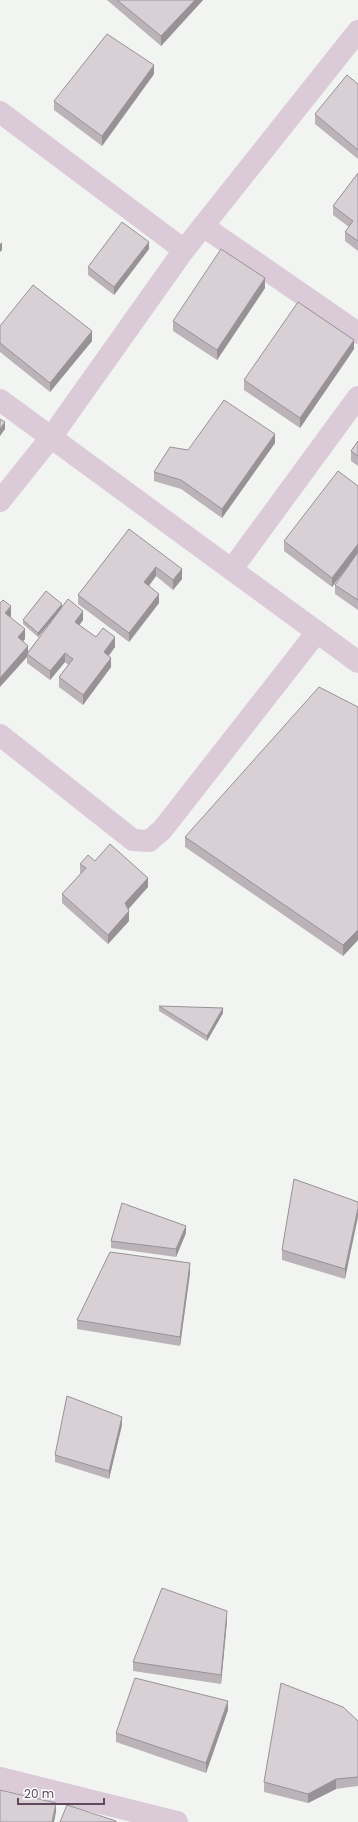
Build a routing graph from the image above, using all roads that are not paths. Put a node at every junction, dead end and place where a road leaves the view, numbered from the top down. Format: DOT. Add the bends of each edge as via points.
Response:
graph roads {
  1 [pos="358,31"];
  2 [pos="0,112"];
  3 [pos="203,226"];
  4 [pos="184,250"];
  5 [pos="358,333"];
  6 [pos="358,397"];
  7 [pos="0,400"];
  8 [pos="52,436"];
  9 [pos="0,502"];
  10 [pos="232,569"];
  11 [pos="317,632"];
  12 [pos="358,662"];
  13 [pos="0,735"];
  14 [pos="0,1778"];
  15 [pos="177,1822"];
  1 -- 3 [label="street"];
  2 -- 4 [label="street"];
  3 -- 4 [label="street"];
  3 -- 5 [label="street"];
  4 -- 8 [label="street"];
  6 -- 10 [label="street"];
  7 -- 8 [label="street"];
  8 -- 9 [label="street"];
  8 -- 10 [label="street"];
  10 -- 11 [label="street"];
  11 -- 12 [label="street"];
  11 -- 13 [label="street" via="162,830 149,841 133,840"];
  14 -- 15 [label="street"];
}
